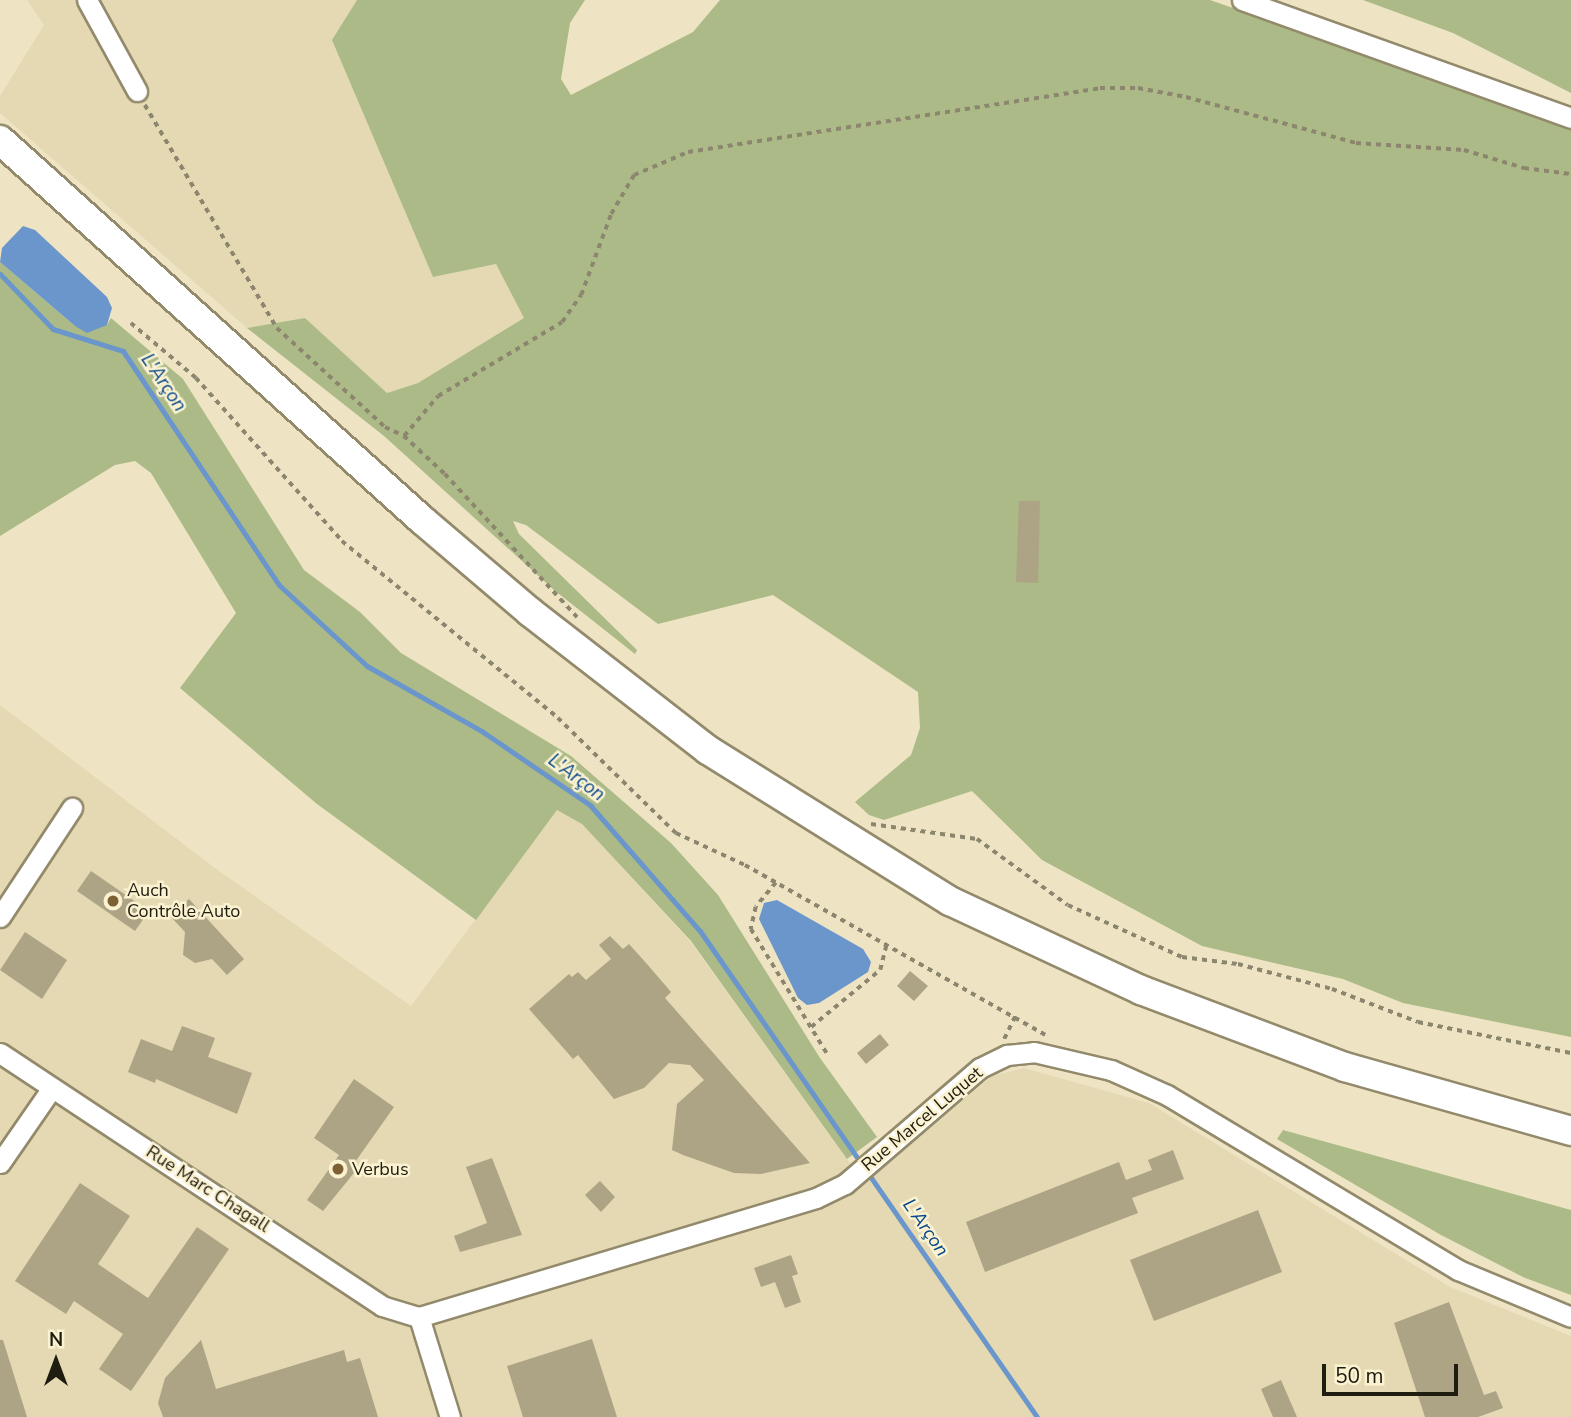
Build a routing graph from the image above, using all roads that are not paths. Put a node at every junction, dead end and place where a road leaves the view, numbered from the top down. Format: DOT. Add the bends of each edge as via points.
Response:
graph roads {
  1 [pos="87,0"];
  2 [pos="1242,0"];
  3 [pos="137,91"];
  4 [pos="1571,118"];
  5 [pos="0,140"];
  6 [pos="72,808"];
  7 [pos="0,917"];
  8 [pos="0,1054"];
  9 [pos="52,1088"];
  10 [pos="1571,1131"];
  11 [pos="0,1163"];
  12 [pos="419,1317"];
  13 [pos="1571,1317"];
  14 [pos="450,1417"];
  1 -- 3 [label="street"];
  2 -- 4 [label="street"];
  5 -- 10 [label="highway" via="530,612 731,764 950,901 1141,990 1345,1067"];
  6 -- 7 [label="street"];
  8 -- 9 [label="street, Rue Marc Chagall"];
  9 -- 11 [label="street"];
  9 -- 12 [label="street, Rue Marc Chagall" via="382,1306"];
  12 -- 13 [label="street, Rue Marcel Luquet" via="816,1198 845,1184 980,1068 1007,1055 1034,1052 1111,1070 1167,1095 1458,1270"];
  12 -- 14 [label="street"];
}
